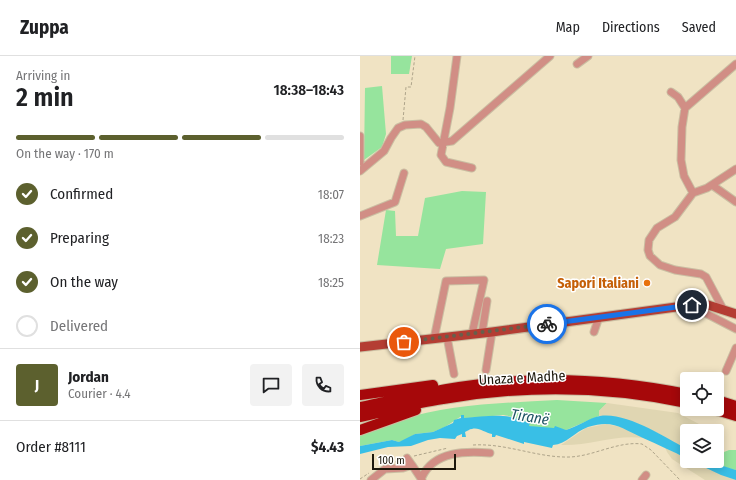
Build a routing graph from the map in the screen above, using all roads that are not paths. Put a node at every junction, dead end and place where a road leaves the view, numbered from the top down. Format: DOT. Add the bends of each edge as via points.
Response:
graph roads {
  1 [pos="457,56"];
  2 [pos="550,56"];
  3 [pos="588,56"];
  4 [pos="577,64"];
  5 [pos="736,64"];
  6 [pos="671,92"];
  7 [pos="685,108"];
  8 [pos="360,136"];
  9 [pos="443,143"];
  10 [pos="360,149"];
  11 [pos="360,162"];
  12 [pos="472,168"];
  13 [pos="736,169"];
  14 [pos="360,171"];
  15 [pos="404,173"];
  16 [pos="712,185"];
  17 [pos="693,193"];
  18 [pos="736,202"];
  19 [pos="360,216"];
  20 [pos="487,301"];
  21 [pos="697,304"];
  22 [pos="723,309"];
  23 [pos="736,314"];
  24 [pos="599,317"];
  25 [pos="736,329"];
  26 [pos="492,332"];
  27 [pos="594,332"];
  28 [pos="482,333"];
  29 [pos="472,334"];
  30 [pos="447,337"];
  31 [pos="434,339"];
  32 [pos="360,347"];
  33 [pos="736,348"];
  34 [pos="486,370"];
  35 [pos="726,371"];
  36 [pos="454,374"];
  37 [pos="575,381"];
  38 [pos="584,390"];
  39 [pos="680,393"];
  40 [pos="360,395"];
  41 [pos="680,402"];
  42 [pos="724,402"];
  43 [pos="736,406"];
  44 [pos="360,407"];
  45 [pos="724,412"];
  46 [pos="736,416"];
  47 [pos="360,417"];
  48 [pos="360,430"];
  49 [pos="490,453"];
  50 [pos="407,458"];
  51 [pos="412,465"];
  52 [pos="422,478"];
  53 [pos="371,480"];
  1 -- 9 [label="street"];
  2 -- 9 [label="street" via="457,138"];
  3 -- 4 [label="street"];
  5 -- 7 [label="street"];
  6 -- 7 [label="street"];
  7 -- 17 [label="street" via="681,160 684,176"];
  8 -- 10 [label="street"];
  9 -- 12 [label="street" via="442,159"];
  9 -- 14 [label="street" via="436,140 426,127 420,124 402,126 384,151"];
  10 -- 11 [label="street"];
  13 -- 16 [label="street"];
  15 -- 19 [label="street" via="395,202"];
  16 -- 17 [label="street"];
  16 -- 18 [label="street"];
  17 -- 22 [label="street" via="675,217 658,228 649,240 648,250 650,256 660,265 706,277"];
  20 -- 28 [label="street"];
  21 -- 22 [label="main road"];
  21 -- 24 [label="main road"];
  21 -- 25 [label="street" via="707,314"];
  22 -- 23 [label="main road"];
  24 -- 26 [label="main road"];
  24 -- 27 [label="street"];
  26 -- 28 [label="main road"];
  26 -- 34 [label="street"];
  28 -- 29 [label="main road"];
  29 -- 30 [label="main road"];
  29 -- 31 [label="street" via="484,280 446,281"];
  30 -- 31 [label="main road"];
  30 -- 36 [label="street"];
  31 -- 32 [label="main road"];
  33 -- 35 [label="street"];
  37 -- 39 [label="highway, Unaza e Madhe"];
  37 -- 40 [label="highway" via="547,377 489,378"];
  37 -- 44 [label="highway, Unaza e Madhe" via="485,384 430,392"];
  38 -- 41 [label="highway, Unaza e Madhe" via="627,393"];
  38 -- 47 [label="highway, Unaza e Madhe" via="492,392 434,400"];
  38 -- 48 [label="highway" via="512,395 442,404 403,414"];
  42 -- 43 [label="highway"];
  45 -- 46 [label="highway"];
  49 -- 52 [label="street" via="451,454 429,466"];
  50 -- 51 [label="street"];
  51 -- 52 [label="street"];
  51 -- 53 [label="street" via="385,469"];
}
